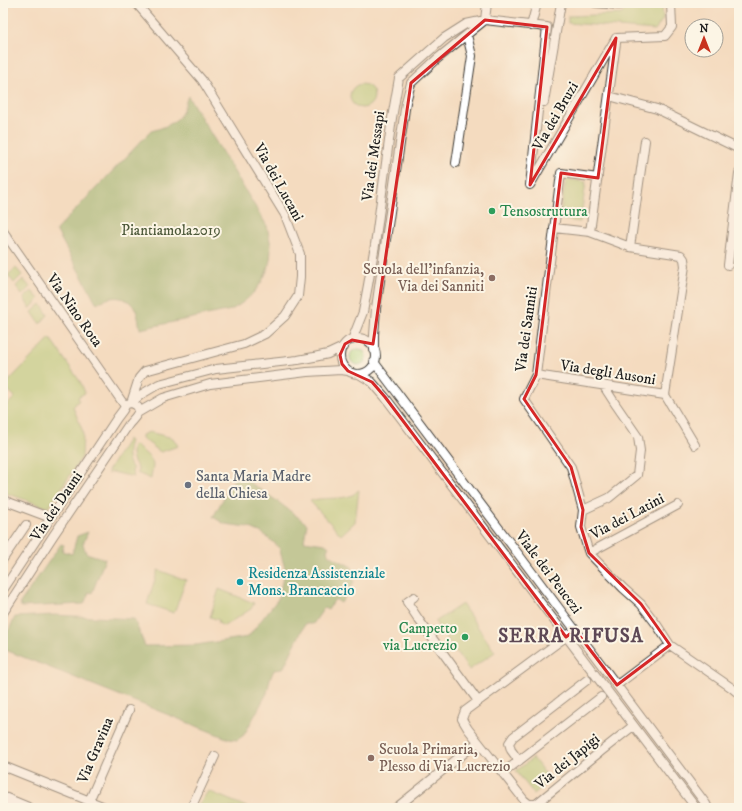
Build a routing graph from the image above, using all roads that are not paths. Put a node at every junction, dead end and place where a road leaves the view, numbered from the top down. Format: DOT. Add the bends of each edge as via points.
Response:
graph roads {
  1 [pos="136,3"];
  2 [pos="487,3"];
  3 [pos="537,3"];
  4 [pos="561,3"];
  5 [pos="595,3"];
  6 [pos="619,3"];
  7 [pos="671,3"];
  8 [pos="485,20"];
  9 [pos="531,26"];
  10 [pos="466,36"];
  11 [pos="616,38"];
  12 [pos="609,96"];
  13 [pos="391,127"];
  14 [pos="402,128"];
  15 [pos="646,141"];
  16 [pos="739,149"];
  17 [pos="456,163"];
  18 [pos="385,170"];
  19 [pos="396,171"];
  20 [pos="739,174"];
  21 [pos="598,178"];
  22 [pos="530,185"];
  23 [pos="554,228"];
  24 [pos="3,231"];
  25 [pos="590,232"];
  26 [pos="630,247"];
  27 [pos="728,265"];
  28 [pos="368,285"];
  29 [pos="379,286"];
  30 [pos="352,340"];
  31 [pos="343,347"];
  32 [pos="374,350"];
  33 [pos="298,360"];
  34 [pos="374,362"];
  35 [pos="348,372"];
  36 [pos="300,373"];
  37 [pos="359,374"];
  38 [pos="536,375"];
  39 [pos="139,378"];
  40 [pos="603,385"];
  41 [pos="150,389"];
  42 [pos="665,395"];
  43 [pos="126,406"];
  44 [pos="137,414"];
  45 [pos="695,445"];
  46 [pos="467,487"];
  47 [pos="458,494"];
  48 [pos="3,500"];
  49 [pos="678,505"];
  50 [pos="583,510"];
  51 [pos="51,518"];
  52 [pos="26,525"];
  53 [pos="43,531"];
  54 [pos="53,536"];
  55 [pos="505,536"];
  56 [pos="496,544"];
  57 [pos="589,553"];
  58 [pos="3,559"];
  59 [pos="3,590"];
  60 [pos="414,597"];
  61 [pos="3,614"];
  62 [pos="575,630"];
  63 [pos="566,637"];
  64 [pos="670,645"];
  65 [pos="587,680"];
  66 [pos="617,684"];
  67 [pos="739,694"];
  68 [pos="601,697"];
  69 [pos="478,702"];
  70 [pos="128,710"];
  71 [pos="638,713"];
  72 [pos="631,723"];
  73 [pos="478,742"];
  74 [pos="216,756"];
  75 [pos="519,761"];
  76 [pos="3,766"];
  77 [pos="503,773"];
  78 [pos="3,798"];
  79 [pos="88,804"];
  80 [pos="27,808"];
  81 [pos="107,808"];
  82 [pos="191,808"];
  83 [pos="396,808"];
  84 [pos="696,808"];
  85 [pos="708,808"];
  1 -- 39 [label="street, Via dei Lucani" via="202,80 285,215 300,254 298,296 285,316 265,334 244,344 145,372"];
  2 -- 8 [label="street"];
  3 -- 9 [label="street"];
  4 -- 22 [label="street"];
  5 -- 6 [label="street"];
  7 -- 11 [label="street" via="672,27 665,36"];
  8 -- 9 [label="street, Via dei Bruzi"];
  8 -- 10 [label="street, Via dei Messapi"];
  8 -- 13 [label="street, Via dei Messapi" via="466,24 444,38 399,78"];
  9 -- 22 [label="street, Via dei Bruzi" via="547,27"];
  10 -- 14 [label="street, Via dei Messapi" via="411,83"];
  10 -- 17 [label="street" via="472,56"];
  11 -- 12 [label="street"];
  11 -- 22 [label="street, Via dei Bruzi"];
  12 -- 16 [label="street" via="657,108"];
  12 -- 21 [label="street"];
  13 -- 14 [label="street"];
  13 -- 18 [label="street, Via dei Messapi"];
  14 -- 19 [label="street, Via dei Messapi"];
  15 -- 26 [label="street"];
  18 -- 19 [label="street"];
  18 -- 28 [label="street, Via dei Messapi"];
  19 -- 29 [label="street, Via dei Messapi"];
  20 -- 27 [label="street"];
  21 -- 23 [label="street, Via dei Sanniti" via="561,173"];
  21 -- 25 [label="street"];
  23 -- 25 [label="street"];
  23 -- 38 [label="street, Via dei Sanniti"];
  24 -- 43 [label="street, Via Nino Rota"];
  25 -- 26 [label="street"];
  26 -- 42 [label="street" via="681,255 684,259"];
  28 -- 29 [label="street"];
  28 -- 30 [label="street, Via dei Messapi"];
  29 -- 32 [label="street, Via dei Messapi"];
  30 -- 31 [label="street"];
  30 -- 32 [label="street" via="363,340 372,345"];
  31 -- 33 [label="street, Via dei Dauni" via="328,354"];
  31 -- 35 [label="street" via="340,360"];
  32 -- 34 [label="street"];
  33 -- 36 [label="street"];
  33 -- 41 [label="street, Via dei Dauni" via="216,369 159,384"];
  34 -- 37 [label="street" via="368,371"];
  34 -- 46 [label="street, Viale dei Peucezi"];
  35 -- 36 [label="street, Via dei Dauni" via="341,370"];
  35 -- 37 [label="street"];
  36 -- 44 [label="street, Via dei Dauni" via="210,384 163,398"];
  37 -- 47 [label="street, Viale dei Peucezi" via="372,382 385,397"];
  38 -- 40 [label="street, Via degli Ausoni"];
  38 -- 50 [label="street, Via dei Sanniti" via="524,399 571,467"];
  39 -- 41 [label="street" via="145,389"];
  39 -- 43 [label="street"];
  40 -- 42 [label="street, Via degli Ausoni"];
  40 -- 50 [label="street" via="638,437 640,452 636,474 609,498"];
  41 -- 43 [label="street, Via dei Dauni"];
  42 -- 45 [label="street, Via degli Ausoni"];
  43 -- 44 [label="street" via="136,405"];
  43 -- 44 [label="street" via="125,415 129,418"];
  43 -- 51 [label="street, Via dei Dauni"];
  44 -- 54 [label="street, Via dei Dauni"];
  46 -- 47 [label="street"];
  46 -- 55 [label="street, Viale dei Peucezi"];
  47 -- 56 [label="street, Viale dei Peucezi"];
  48 -- 51 [label="street"];
  49 -- 57 [label="street, Via dei Latini"];
  50 -- 57 [label="street, Via dei Sanniti" via="580,527"];
  51 -- 53 [label="street, Via dei Dauni"];
  52 -- 58 [label="street"];
  53 -- 54 [label="street"];
  53 -- 59 [label="street, Via dei Dauni"];
  54 -- 61 [label="street, Via dei Dauni"];
  55 -- 56 [label="street"];
  55 -- 62 [label="street, Viale dei Peucezi"];
  56 -- 63 [label="street, Viale dei Peucezi"];
  57 -- 64 [label="street, Via dei Sanniti" via="641,604"];
  60 -- 69 [label="street" via="407,602"];
  62 -- 63 [label="street"];
  62 -- 66 [label="street, Viale dei Peucezi"];
  63 -- 69 [label="street"];
  63 -- 72 [label="street, Viale dei Peucezi"];
  64 -- 66 [label="street"];
  64 -- 67 [label="street, Via dei Sanniti"];
  65 -- 75 [label="street, Via dei Japigi" via="513,737 509,743"];
  66 -- 71 [label="street, Viale dei Peucezi"];
  68 -- 75 [label="street, Via dei Japigi"];
  69 -- 73 [label="street, Via dei Japigi" via="465,711 462,719"];
  70 -- 79 [label="street, Via Gravina"];
  71 -- 72 [label="street"];
  71 -- 85 [label="street, Viale dei Peucezi"];
  72 -- 77 [label="street, Via dei Japigi" via="536,804 524,800"];
  72 -- 84 [label="street, Viale dei Peucezi"];
  73 -- 77 [label="street, Via dei Japigi"];
  73 -- 83 [label="street"];
  74 -- 82 [label="street"];
  75 -- 77 [label="street, Via dei Japigi"];
  76 -- 79 [label="street, Via Gravina"];
  78 -- 80 [label="main road"];
  79 -- 81 [label="street, Via Gravina"];
}
